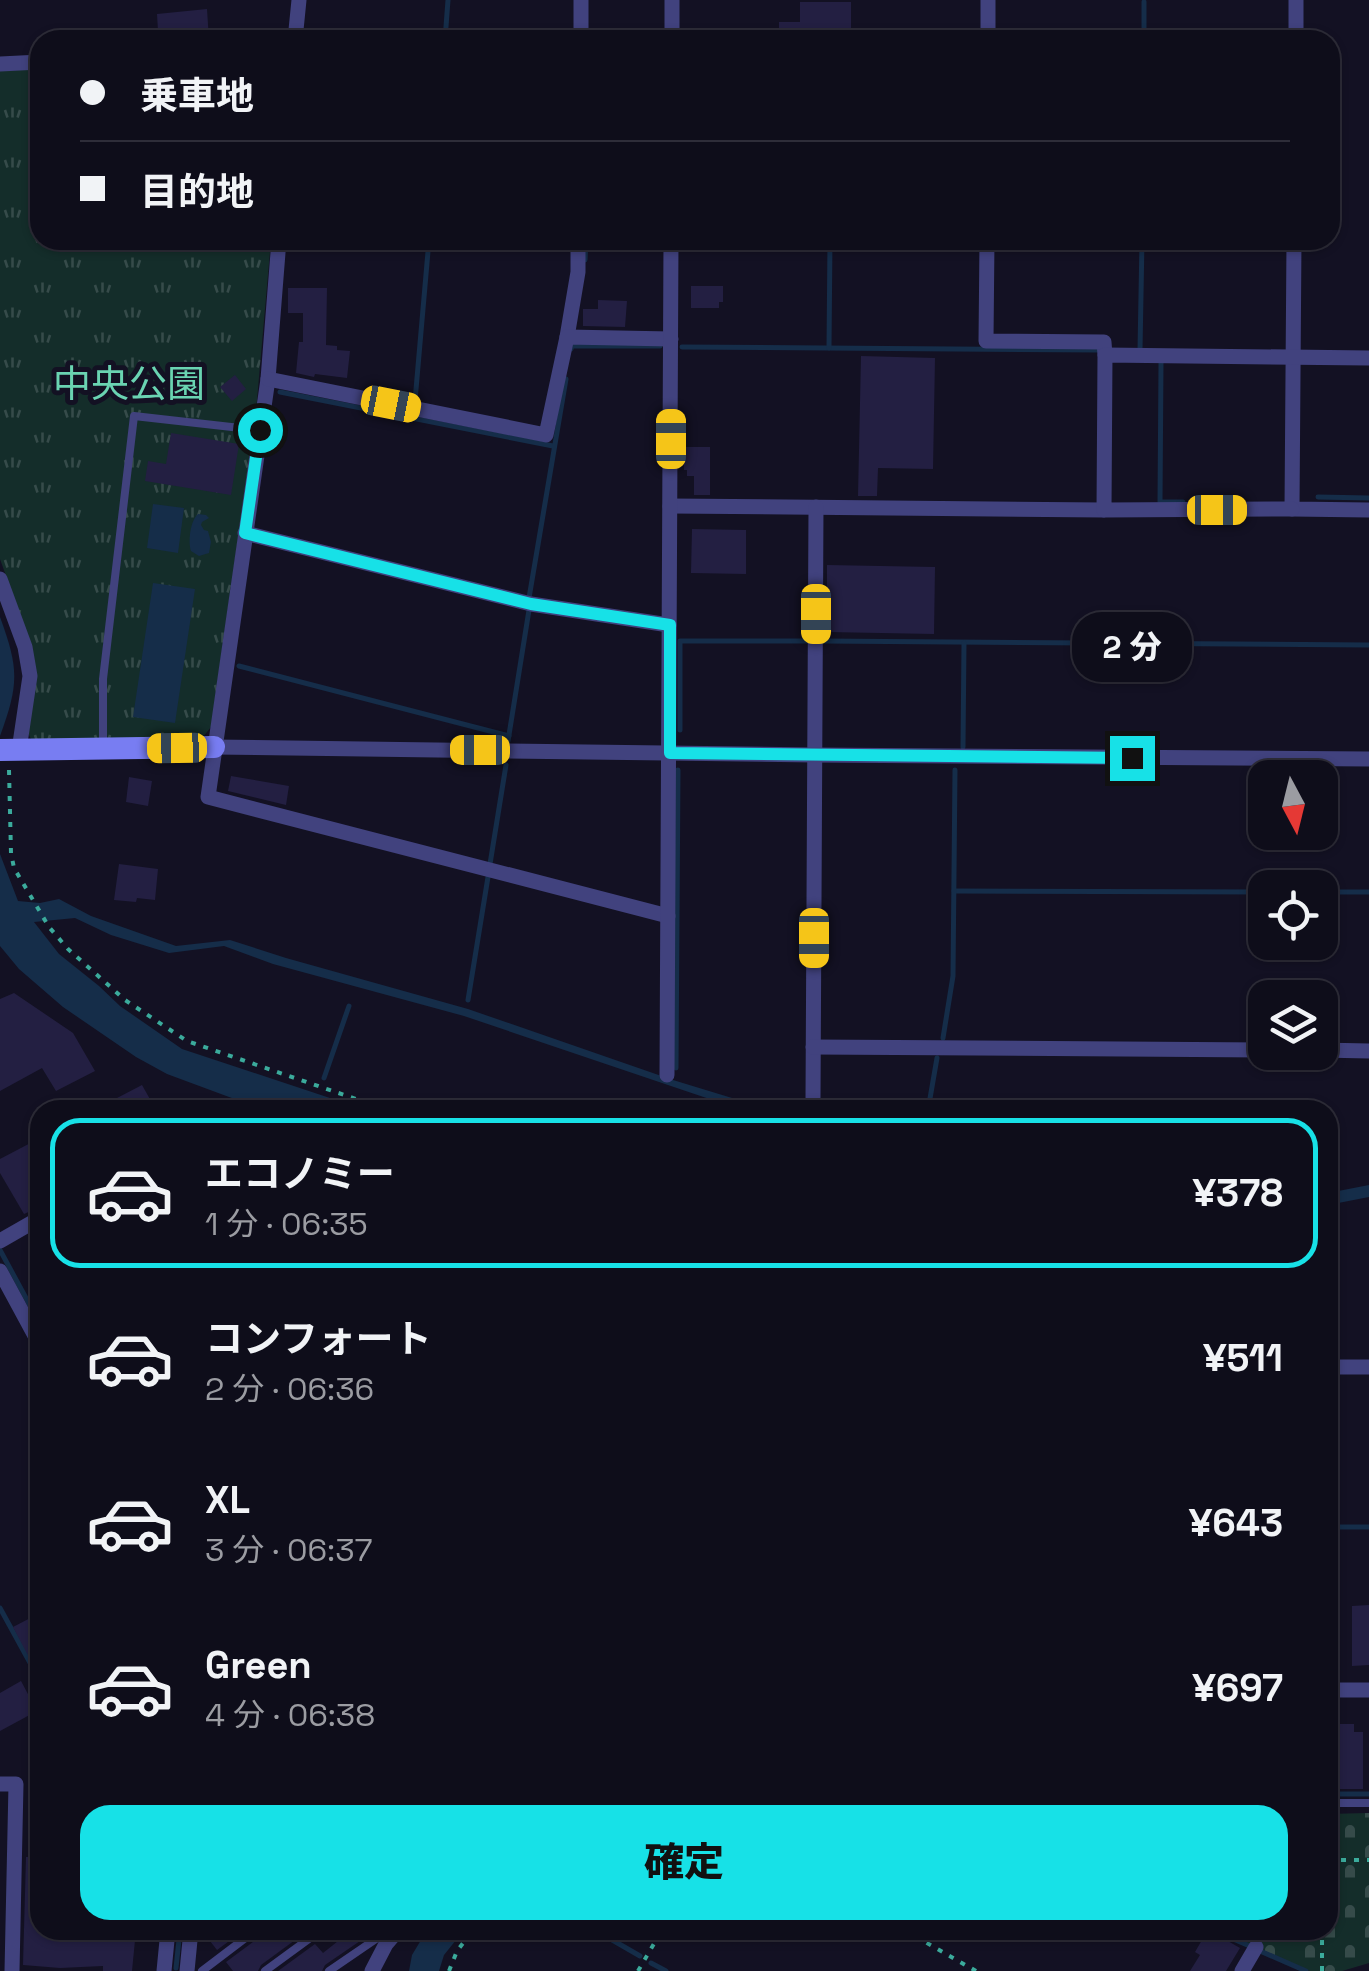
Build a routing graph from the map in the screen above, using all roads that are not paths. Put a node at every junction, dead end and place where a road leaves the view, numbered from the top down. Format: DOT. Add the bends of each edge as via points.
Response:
graph roads {
  1 [pos="299,0"];
  2 [pos="581,0"];
  3 [pos="672,0"];
  4 [pos="988,0"];
  5 [pos="1296,0"];
  6 [pos="296,30"];
  7 [pos="581,30"];
  8 [pos="672,30"];
  9 [pos="988,30"];
  10 [pos="1296,30"];
  11 [pos="30,62"];
  12 [pos="0,64"];
  13 [pos="278,250"];
  14 [pos="578,250"];
  15 [pos="671,250"];
  16 [pos="987,250"];
  17 [pos="1294,250"];
  18 [pos="568,337"];
  19 [pos="671,338"];
  20 [pos="1105,355"];
  21 [pos="1293,358"];
  22 [pos="1369,358"];
  23 [pos="268,379"];
  24 [pos="260,430"];
  25 [pos="670,506"];
  26 [pos="816,508"];
  27 [pos="1292,509"];
  28 [pos="1104,510"];
  29 [pos="1369,510"];
  30 [pos="245,533"];
  31 [pos="0,579"];
  32 [pos="670,625"];
  33 [pos="214,748"];
  34 [pos="103,749"];
  35 [pos="8,750"];
  36 [pos="670,753"];
  37 [pos="815,756"];
  38 [pos="1369,759"];
  39 [pos="668,916"];
  40 [pos="813,1047"];
  41 [pos="1248,1050"];
  42 [pos="1338,1050"];
  43 [pos="1369,1051"];
  44 [pos="667,1075"];
  45 [pos="813,1100"];
  46 [pos="30,1224"];
  47 [pos="0,1240"];
  48 [pos="0,1271"];
  49 [pos="30,1326"];
  50 [pos="1338,1367"];
  51 [pos="1369,1367"];
  52 [pos="1338,1690"];
  53 [pos="1369,1690"];
  54 [pos="0,1784"];
  55 [pos="1338,1803"];
  56 [pos="1369,1803"];
  57 [pos="167,1940"];
  58 [pos="192,1940"];
  59 [pos="243,1940"];
  60 [pos="307,1940"];
  61 [pos="374,1940"];
  62 [pos="389,1940"];
  63 [pos="1255,1940"];
  64 [pos="12,1971"];
  65 [pos="164,1971"];
  66 [pos="187,1971"];
  67 [pos="202,1971"];
  68 [pos="265,1971"];
  69 [pos="330,1971"];
  70 [pos="372,1971"];
  71 [pos="1242,1971"];
  1 -- 6 [label="street"];
  2 -- 7 [label="street"];
  3 -- 8 [label="street"];
  4 -- 9 [label="street"];
  5 -- 10 [label="street"];
  11 -- 12 [label="street"];
  13 -- 23 [label="street"];
  14 -- 18 [label="street"];
  15 -- 19 [label="street"];
  16 -- 20 [label="street" via="986,341 1104,342"];
  17 -- 21 [label="street"];
  18 -- 19 [label="street"];
  18 -- 23 [label="street" via="546,434"];
  19 -- 25 [label="street"];
  20 -- 21 [label="street"];
  20 -- 28 [label="street"];
  21 -- 22 [label="street"];
  21 -- 27 [label="street"];
  23 -- 24 [label="street"];
  24 -- 30 [label="street"];
  24 -- 34 [label="lane" via="134,416 103,678"];
  25 -- 26 [label="street"];
  25 -- 32 [label="street"];
  26 -- 28 [label="street"];
  26 -- 37 [label="street"];
  27 -- 28 [label="street"];
  27 -- 29 [label="street"];
  30 -- 32 [label="street" via="531,604"];
  30 -- 33 [label="street"];
  31 -- 35 [label="street" via="30,676"];
  32 -- 36 [label="street"];
  33 -- 34 [label="street"];
  33 -- 36 [label="street"];
  33 -- 39 [label="street" via="208,798"];
  34 -- 35 [label="street"];
  36 -- 37 [label="street"];
  36 -- 39 [label="street"];
  37 -- 38 [label="street"];
  37 -- 40 [label="street"];
  39 -- 44 [label="street"];
  40 -- 41 [label="street"];
  40 -- 45 [label="street"];
  42 -- 43 [label="street"];
  46 -- 47 [label="street"];
  48 -- 49 [label="street"];
  50 -- 51 [label="street"];
  52 -- 53 [label="street"];
  54 -- 64 [label="street" via="16,1784"];
  55 -- 56 [label="lane"];
  57 -- 65 [label="street"];
  58 -- 66 [label="street"];
  59 -- 67 [label="lane"];
  60 -- 68 [label="lane"];
  61 -- 69 [label="lane"];
  62 -- 70 [label="street"];
  63 -- 71 [label="street"];
}
